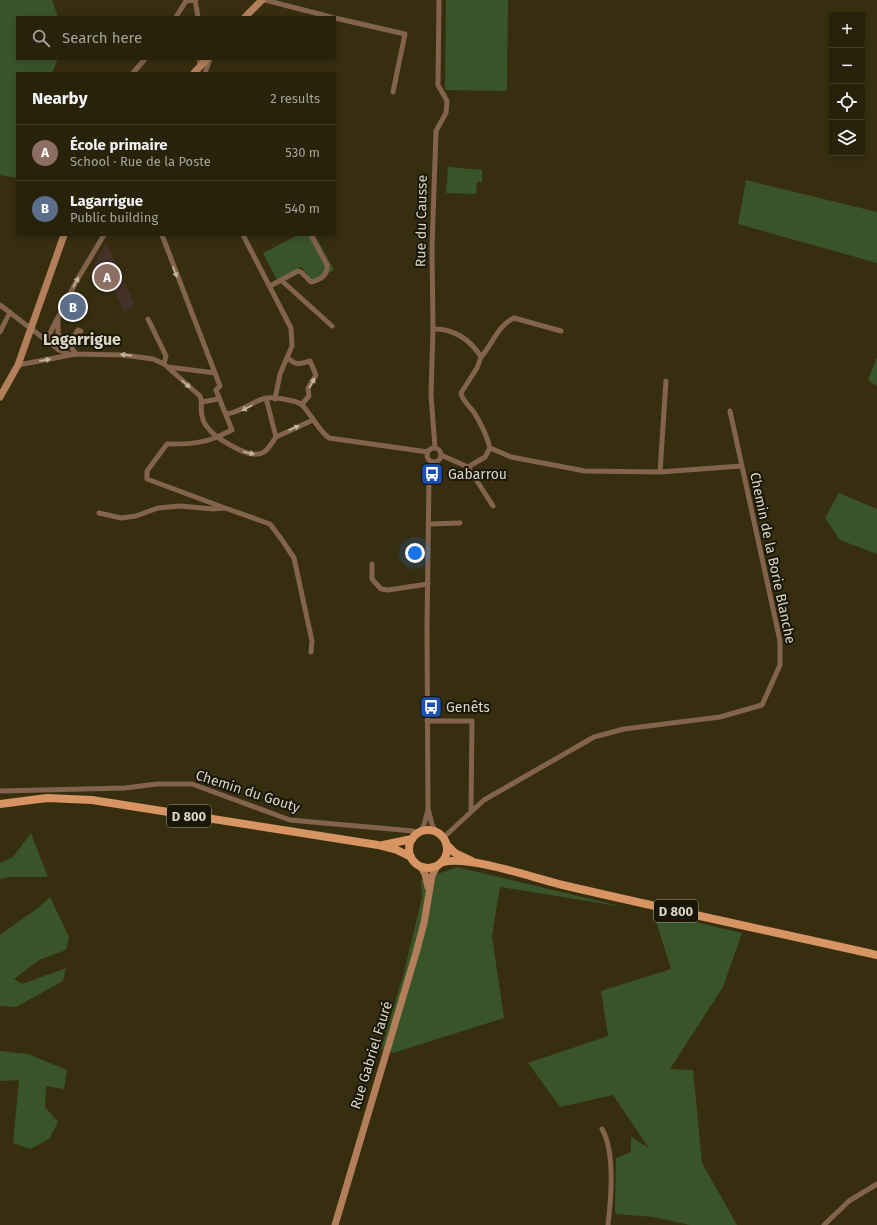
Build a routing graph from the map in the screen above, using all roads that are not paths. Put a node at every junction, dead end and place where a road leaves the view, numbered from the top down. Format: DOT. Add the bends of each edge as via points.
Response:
graph roads {
  1 [pos="195,0"];
  2 [pos="262,0"];
  3 [pos="265,0"];
  4 [pos="439,0"];
  5 [pos="177,16"];
  6 [pos="198,16"];
  7 [pos="246,16"];
  8 [pos="327,16"];
  9 [pos="336,18"];
  10 [pos="144,60"];
  11 [pos="210,60"];
  12 [pos="199,62"];
  13 [pos="134,72"];
  14 [pos="194,72"];
  15 [pos="205,72"];
  16 [pos="393,92"];
  17 [pos="64,236"];
  18 [pos="103,236"];
  19 [pos="162,236"];
  20 [pos="244,236"];
  21 [pos="312,236"];
  22 [pos="281,280"];
  23 [pos="270,286"];
  24 [pos="0,305"];
  25 [pos="10,312"];
  26 [pos="58,316"];
  27 [pos="148,319"];
  28 [pos="332,326"];
  29 [pos="32,329"];
  30 [pos="433,329"];
  31 [pos="81,331"];
  32 [pos="561,331"];
  33 [pos="0,332"];
  34 [pos="46,341"];
  35 [pos="69,344"];
  36 [pos="74,355"];
  37 [pos="481,357"];
  38 [pos="288,358"];
  39 [pos="18,365"];
  40 [pos="166,365"];
  41 [pos="215,373"];
  42 [pos="666,381"];
  43 [pos="0,397"];
  44 [pos="266,398"];
  45 [pos="218,399"];
  46 [pos="275,399"];
  47 [pos="202,402"];
  48 [pos="302,404"];
  49 [pos="730,410"];
  50 [pos="226,414"];
  51 [pos="313,420"];
  52 [pos="217,437"];
  53 [pos="276,437"];
  54 [pos="434,448"];
  55 [pos="490,448"];
  56 [pos="428,452"];
  57 [pos="441,454"];
  58 [pos="431,461"];
  59 [pos="741,466"];
  60 [pos="468,467"];
  61 [pos="660,472"];
  62 [pos="493,506"];
  63 [pos="225,508"];
  64 [pos="99,513"];
  65 [pos="460,523"];
  66 [pos="429,524"];
  67 [pos="372,564"];
  68 [pos="428,584"];
  69 [pos="311,652"];
  70 [pos="427,721"];
  71 [pos="0,791"];
  72 [pos="0,804"];
  73 [pos="428,809"];
  74 [pos="471,811"];
  75 [pos="436,832"];
  76 [pos="416,835"];
  77 [pos="445,841"];
  78 [pos="378,845"];
  79 [pos="411,857"];
  80 [pos="476,863"];
  81 [pos="440,864"];
  82 [pos="421,867"];
  83 [pos="428,891"];
  84 [pos="877,955"];
  85 [pos="602,1129"];
  86 [pos="877,1184"];
  87 [pos="335,1225"];
  88 [pos="608,1225"];
  89 [pos="824,1225"];
  1 -- 5 [label="street" via="186,1"];
  1 -- 6 [label="street"];
  2 -- 7 [label="street"];
  3 -- 8 [label="street"];
  4 -- 30 [label="street, Rue du Causse" via="438,85 447,101 446,113 436,131 432,247"];
  9 -- 16 [label="street" via="405,34"];
  10 -- 13 [label="street"];
  11 -- 15 [label="street"];
  12 -- 14 [label="street"];
  17 -- 29 [label="street"];
  26 -- 18 [label="street, one-way"];
  19 -- 41 [label="street, one-way"];
  20 -- 23 [label="street"];
  21 -- 22 [label="street" via="327,265 325,276 311,282 298,271"];
  22 -- 23 [label="street"];
  22 -- 28 [label="street"];
  23 -- 38 [label="street" via="291,328 292,346"];
  24 -- 25 [label="street"];
  25 -- 29 [label="street"];
  25 -- 33 [label="street"];
  26 -- 34 [label="street"];
  26 -- 35 [label="street" via="58,334"];
  27 -- 40 [label="street" via="166,356"];
  29 -- 34 [label="street"];
  29 -- 39 [label="street"];
  30 -- 37 [label="street" via="451,330 475,346"];
  30 -- 54 [label="street, Rue du Causse" via="431,395"];
  31 -- 35 [label="street" via="78,330"];
  32 -- 37 [label="street" via="514,318 502,326"];
  34 -- 36 [label="street" via="59,350"];
  35 -- 36 [label="street"];
  39 -- 36 [label="street, one-way"];
  40 -- 36 [label="street, one-way" via="153,358"];
  37 -- 55 [label="street" via="461,393 482,426"];
  38 -- 46 [label="street" via="280,374"];
  48 -- 38 [label="street, one-way" via="309,396 308,388 316,375 310,361 294,364"];
  39 -- 43 [label="street"];
  40 -- 41 [label="street"];
  40 -- 47 [label="street, one-way" via="200,396"];
  41 -- 45 [label="street" via="220,386 216,390"];
  42 -- 61 [label="street"];
  44 -- 46 [label="street"];
  44 -- 50 [label="street, one-way" via="237,412"];
  44 -- 53 [label="street"];
  45 -- 47 [label="street"];
  45 -- 50 [label="street"];
  46 -- 48 [label="street"];
  47 -- 52 [label="street" via="202,416 209,430"];
  48 -- 51 [label="street"];
  49 -- 59 [label="street, Chemin de la Borie Blanche"];
  50 -- 52 [label="street" via="232,430"];
  53 -- 51 [label="street, one-way"];
  51 -- 56 [label="street" via="320,431 329,438"];
  52 -- 53 [label="street, one-way" via="240,450 258,455 265,452"];
  52 -- 63 [label="street" via="191,444 167,444 147,471 147,479"];
  54 -- 56 [label="street"];
  54 -- 57 [label="street"];
  55 -- 60 [label="street" via="485,457"];
  55 -- 61 [label="street, Chemin de la Borie Blanche" via="511,457 585,470"];
  56 -- 58 [label="street"];
  57 -- 58 [label="street" via="438,460"];
  57 -- 60 [label="street"];
  58 -- 66 [label="street"];
  59 -- 61 [label="street, Chemin de la Borie Blanche"];
  59 -- 74 [label="street, Chemin de la Borie Blanche" via="780,642 780,665 762,705 720,717 624,729 594,736 484,800"];
  60 -- 62 [label="street"];
  63 -- 64 [label="street" via="158,508 121,518"];
  63 -- 69 [label="street" via="270,524 294,558 312,641"];
  65 -- 66 [label="street"];
  66 -- 68 [label="street"];
  67 -- 68 [label="street" via="372,579 381,589"];
  68 -- 70 [label="street"];
  70 -- 73 [label="street"];
  70 -- 74 [label="street" via="472,721"];
  71 -- 76 [label="street, Chemin du Gouty" via="192,784 290,820 413,831"];
  72 -- 78 [label="main road, D 800" via="34,798 76,798"];
  73 -- 75 [label="street"];
  73 -- 76 [label="street" via="424,825"];
  74 -- 77 [label="street, Chemin de la Borie Blanche"];
  75 -- 76 [label="main road" via="431,830"];
  75 -- 77 [label="main road"];
  76 -- 78 [label="main road, D 800"];
  76 -- 79 [label="main road" via="409,851"];
  77 -- 80 [label="main road, D 800" via="455,852"];
  77 -- 81 [label="main road" via="448,851"];
  78 -- 79 [label="main road, D 800"];
  79 -- 82 [label="main road"];
  80 -- 81 [label="main road, D 800" via="455,860"];
  80 -- 84 [label="main road, D 800" via="574,888"];
  81 -- 82 [label="main road" via="432,868"];
  81 -- 83 [label="street, Rue Gabriel Fauré" via="432,874"];
  82 -- 83 [label="street, Rue Gabriel Fauré"];
  83 -- 87 [label="street, Rue Gabriel Fauré" via="424,923 416,952"];
  85 -- 88 [label="street" via="609,1146 610,1159"];
  86 -- 89 [label="street" via="846,1204"];
}
